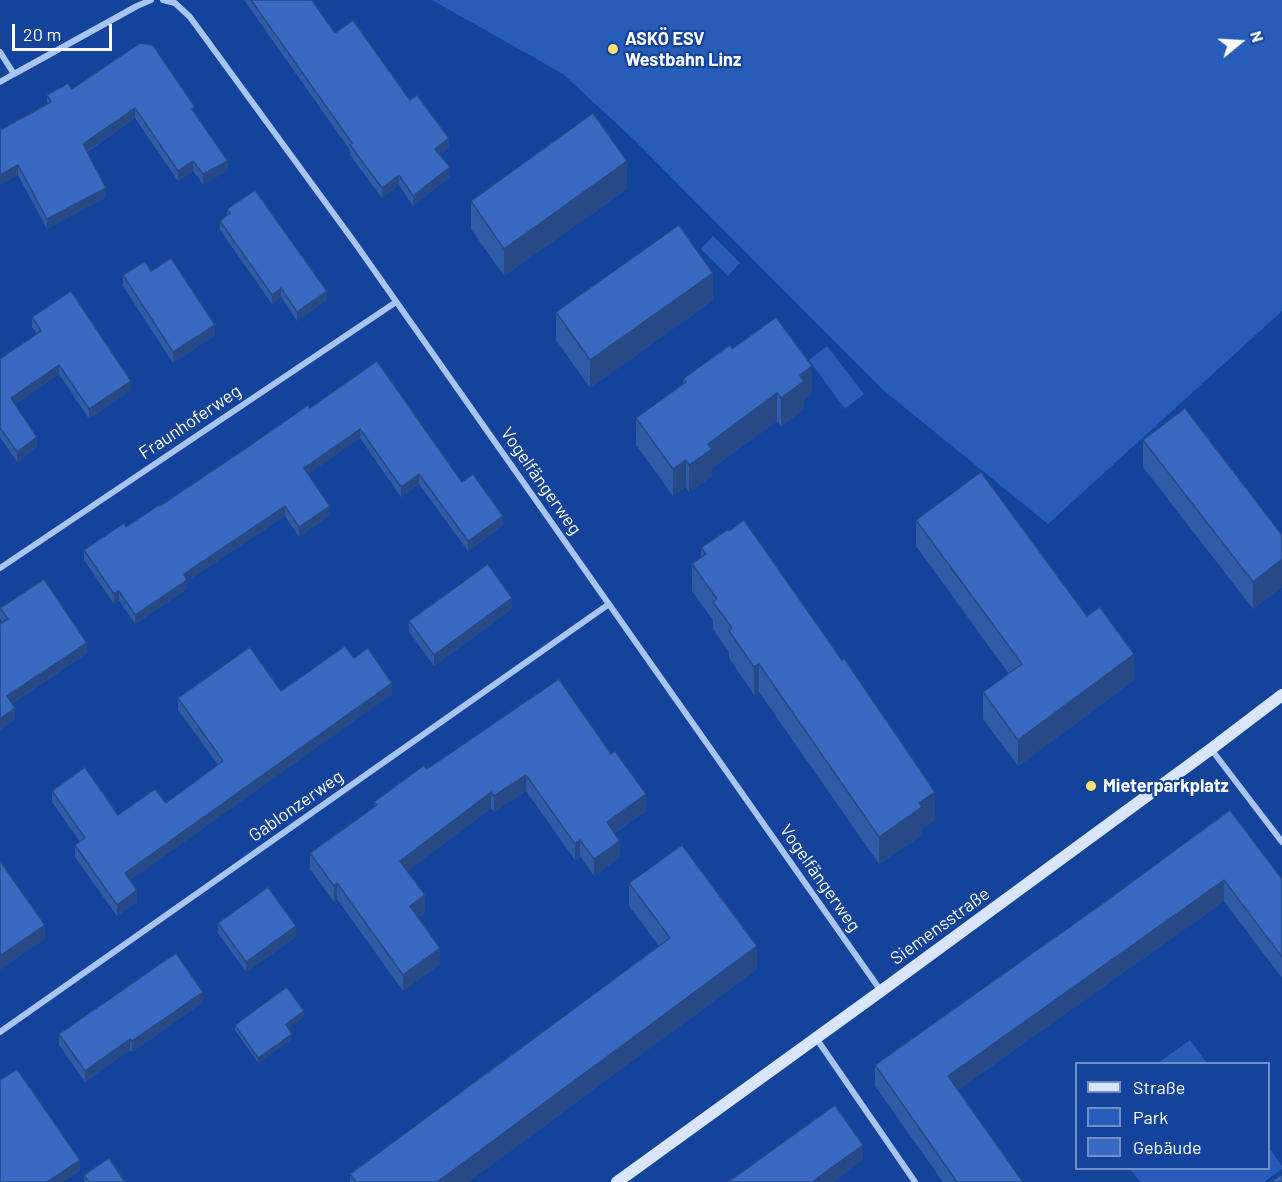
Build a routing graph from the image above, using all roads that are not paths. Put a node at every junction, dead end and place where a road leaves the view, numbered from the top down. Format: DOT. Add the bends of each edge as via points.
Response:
graph roads {
  1 [pos="151,0"];
  2 [pos="163,0"];
  3 [pos="0,52"];
  4 [pos="14,74"];
  5 [pos="0,82"];
  6 [pos="396,302"];
  7 [pos="0,568"];
  8 [pos="609,604"];
  9 [pos="1282,695"];
  10 [pos="1211,749"];
  11 [pos="1282,842"];
  12 [pos="881,991"];
  13 [pos="0,1032"];
  14 [pos="816,1038"];
  15 [pos="618,1182"];
  16 [pos="915,1182"];
  1 -- 4 [label="street"];
  2 -- 6 [label="street, Vogelfängerweg" via="175,3 190,17"];
  3 -- 4 [label="street"];
  4 -- 5 [label="street"];
  6 -- 7 [label="street, Fraunhoferweg"];
  6 -- 8 [label="street, Vogelfängerweg"];
  8 -- 12 [label="street, Vogelfängerweg"];
  8 -- 13 [label="street, Gablonzerweg"];
  9 -- 10 [label="street, Siemensstraße"];
  10 -- 11 [label="street"];
  10 -- 12 [label="street, Siemensstraße"];
  12 -- 14 [label="street, Siemensstraße"];
  14 -- 15 [label="street, Siemensstraße"];
  14 -- 16 [label="street"];
}
